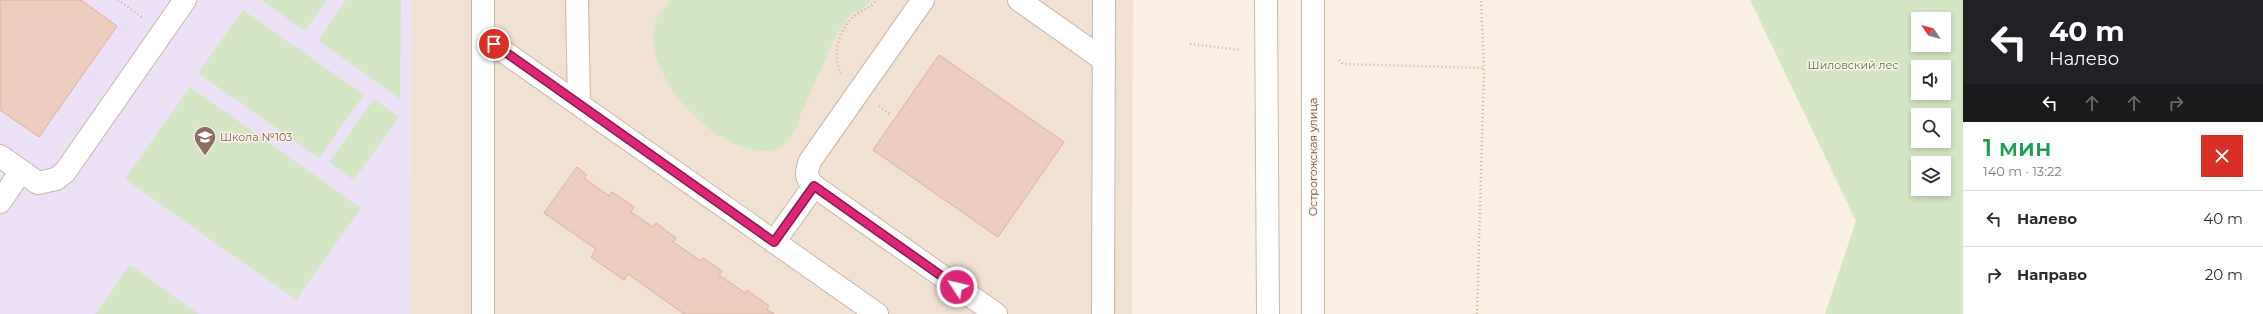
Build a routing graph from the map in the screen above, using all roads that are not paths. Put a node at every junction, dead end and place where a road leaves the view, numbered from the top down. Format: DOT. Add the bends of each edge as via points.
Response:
graph roads {
  1 [pos="185,0"];
  2 [pos="483,0"];
  3 [pos="577,0"];
  4 [pos="923,0"];
  5 [pos="1019,0"];
  6 [pos="1104,0"];
  7 [pos="1266,0"];
  8 [pos="1313,0"];
  9 [pos="483,37"];
  10 [pos="1104,60"];
  11 [pos="579,104"];
  12 [pos="0,156"];
  13 [pos="21,171"];
  14 [pos="814,186"];
  15 [pos="0,202"];
  16 [pos="774,242"];
  17 [pos="483,314"];
  18 [pos="877,314"];
  19 [pos="996,314"];
  20 [pos="1103,314"];
  21 [pos="1268,314"];
  22 [pos="1313,314"];
  1 -- 13 [label="street" via="65,172 56,179 38,183"];
  2 -- 9 [label="street"];
  3 -- 11 [label="street"];
  4 -- 14 [label="street" via="810,161 806,172 808,181"];
  5 -- 10 [label="street"];
  6 -- 10 [label="street"];
  7 -- 21 [label="street"];
  8 -- 22 [label="street, Острогожская улица"];
  9 -- 11 [label="street"];
  9 -- 17 [label="street"];
  10 -- 20 [label="street"];
  11 -- 16 [label="street"];
  12 -- 13 [label="street"];
  13 -- 15 [label="street"];
  14 -- 16 [label="street"];
  14 -- 19 [label="street"];
  16 -- 18 [label="street"];
}
